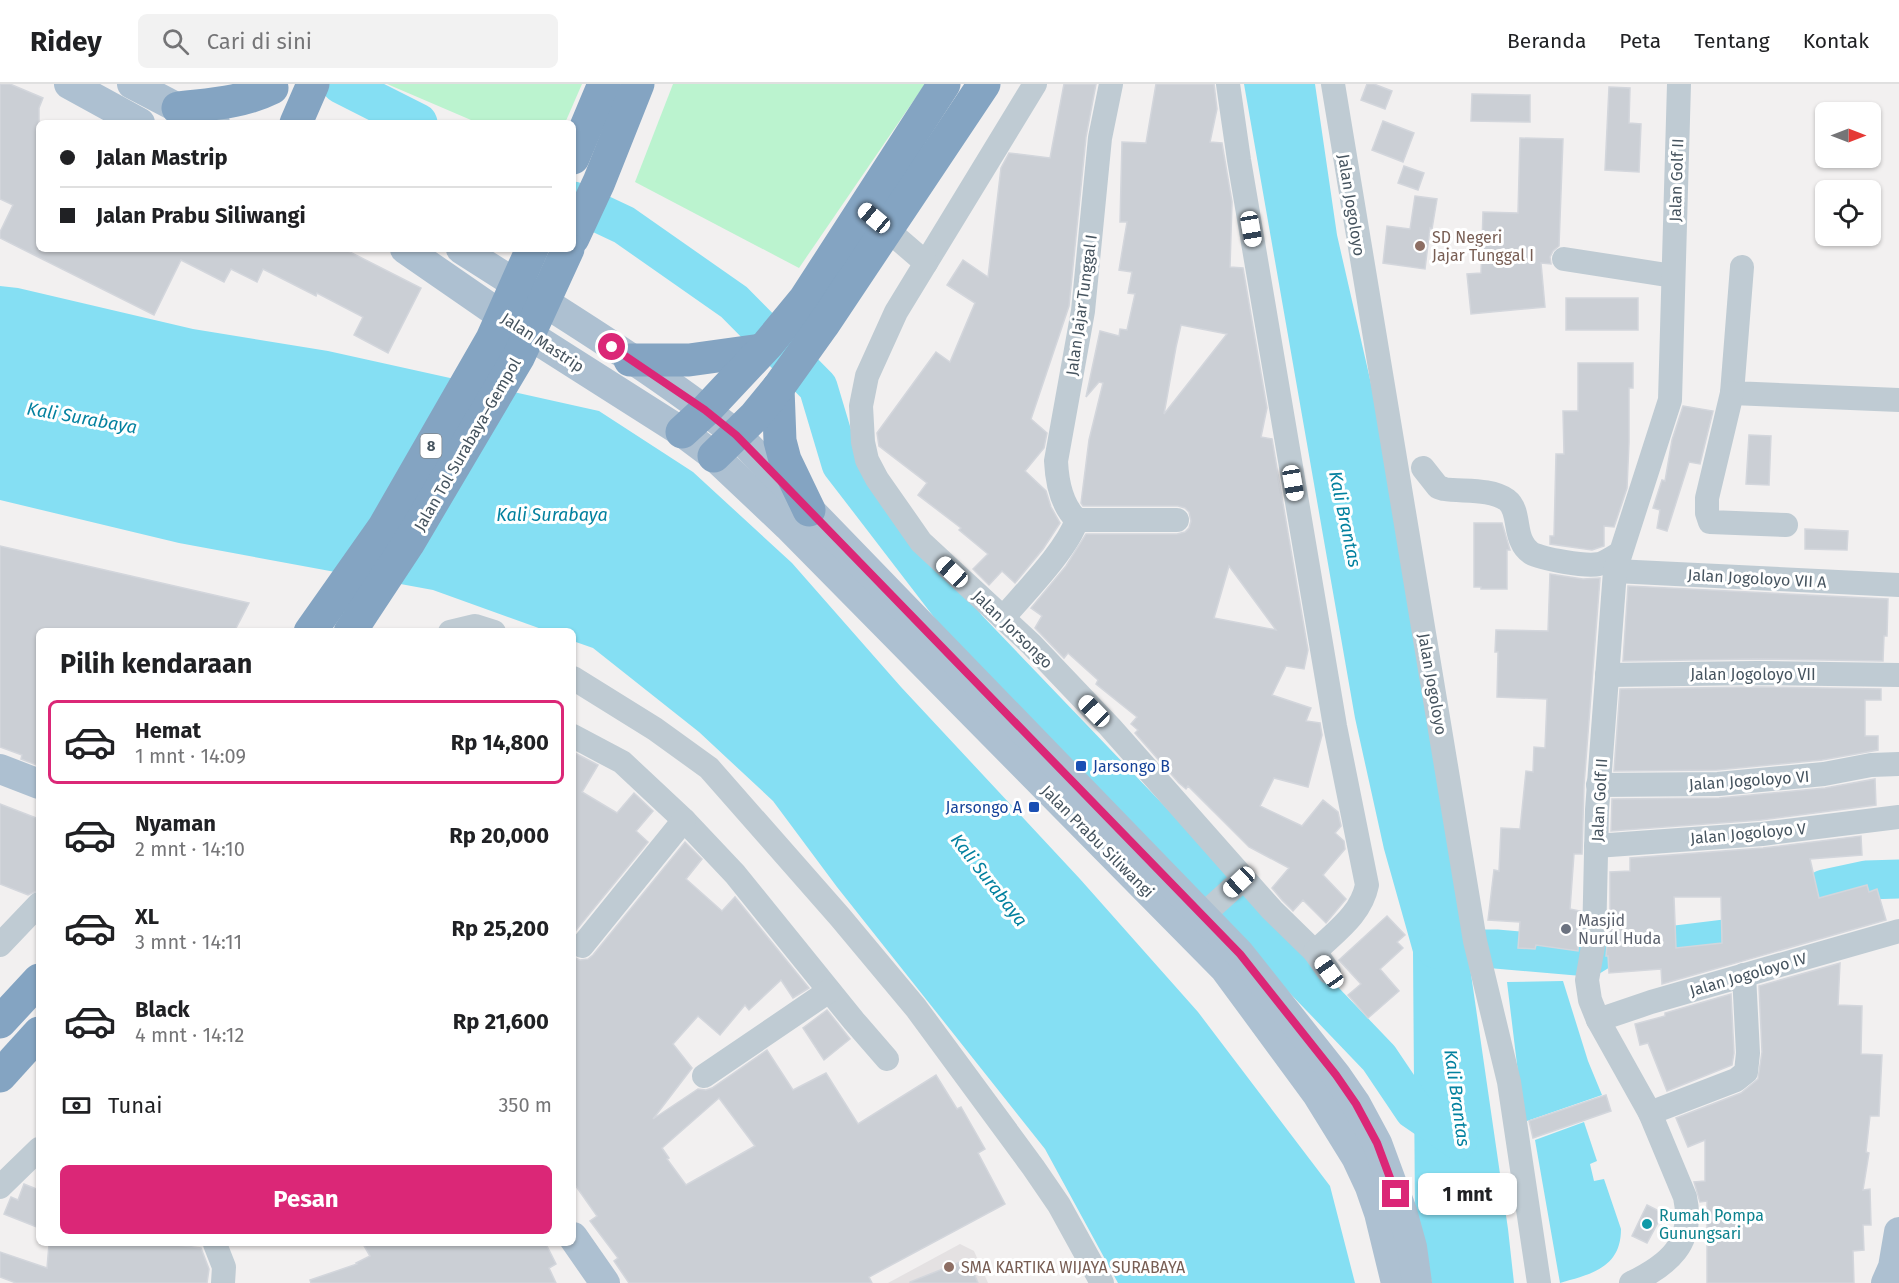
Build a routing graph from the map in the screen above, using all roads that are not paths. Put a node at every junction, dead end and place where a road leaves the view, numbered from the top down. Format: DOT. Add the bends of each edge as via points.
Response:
graph roads {
  1 [pos="69,84"];
  2 [pos="132,84"];
  3 [pos="604,84"];
  4 [pos="638,84"];
  5 [pos="944,84"];
  6 [pos="984,84"];
  7 [pos="1035,84"];
  8 [pos="1111,84"];
  9 [pos="1228,84"];
  10 [pos="1333,84"];
  11 [pos="1679,84"];
  12 [pos="272,86"];
  13 [pos="178,108"];
  14 [pos="135,120"];
  15 [pos="208,120"];
  16 [pos="256,120"];
  17 [pos="576,151"];
  18 [pos="874,218"];
  19 [pos="576,232"];
  20 [pos="409,252"];
  21 [pos="466,252"];
  22 [pos="531,252"];
  23 [pos="567,252"];
  24 [pos="1564,259"];
  25 [pos="926,263"];
  26 [pos="1742,267"];
  27 [pos="1673,276"];
  28 [pos="814,312"];
  29 [pos="764,347"];
  30 [pos="630,360"];
  31 [pos="782,382"];
  32 [pos="1731,393"];
  33 [pos="1899,400"];
  34 [pos="694,421"];
  35 [pos="725,446"];
  36 [pos="1423,468"];
  37 [pos="809,510"];
  38 [pos="1077,520"];
  39 [pos="1177,520"];
  40 [pos="1786,525"];
  41 [pos="1617,562"];
  42 [pos="1899,585"];
  43 [pos="1004,618"];
  44 [pos="313,628"];
  45 [pos="353,628"];
  46 [pos="467,628"];
  47 [pos="481,628"];
  48 [pos="1607,675"];
  49 [pos="1899,675"];
  50 [pos="576,680"];
  51 [pos="577,745"];
  52 [pos="1899,764"];
  53 [pos="0,769"];
  54 [pos="36,783"];
  55 [pos="1598,785"];
  56 [pos="1899,817"];
  57 [pos="684,820"];
  58 [pos="1596,846"];
  59 [pos="1242,880"];
  60 [pos="36,907"];
  61 [pos="1204,915"];
  62 [pos="1899,931"];
  63 [pos="0,945"];
  64 [pos="582,946"];
  65 [pos="1315,952"];
  66 [pos="1329,972"];
  67 [pos="1744,975"];
  68 [pos="36,983"];
  69 [pos="829,991"];
  70 [pos="1598,1020"];
  71 [pos="0,1022"];
  72 [pos="36,1036"];
  73 [pos="887,1059"];
  74 [pos="0,1076"];
  75 [pos="704,1076"];
  76 [pos="1650,1113"];
  77 [pos="36,1152"];
  78 [pos="0,1187"];
  79 [pos="1899,1232"];
  80 [pos="576,1242"];
  81 [pos="215,1246"];
  82 [pos="223,1283"];
  83 [pos="605,1283"];
  84 [pos="1102,1283"];
  85 [pos="1396,1283"];
  86 [pos="1418,1283"];
  87 [pos="1539,1283"];
  88 [pos="1631,1283"];
  89 [pos="1886,1283"];
  1 -- 14 [label="main road"];
  2 -- 13 [label="main road"];
  3 -- 17 [label="highway"];
  4 -- 19 [label="highway"];
  5 -- 18 [label="highway"];
  6 -- 18 [label="highway"];
  7 -- 25 [label="street, Jalan Jorsongo"];
  8 -- 38 [label="street, Jalan Jajar Tunggal I" via="1100,138 1083,310 1056,461 1057,480 1068,512"];
  9 -- 65 [label="street" via="1331,702 1367,885 1357,910"];
  10 -- 87 [label="street, Jalan Jogoloyo" via="1477,951 1509,1083"];
  11 -- 27 [label="street, Jalan Golf II"];
  12 -- 13 [label="highway" via="257,96 237,101"];
  12 -- 16 [label="highway"];
  13 -- 15 [label="main road"];
  18 -- 25 [label="street"];
  18 -- 28 [label="highway"];
  20 -- 34 [label="main road, Jalan Mastrip" via="531,336"];
  21 -- 30 [label="main road, Jalan Mastrip"];
  22 -- 44 [label="highway, Jalan Tol Surabaya–Gempol / 8" via="492,339 384,527"];
  23 -- 45 [label="highway, Jalan Tol Surabaya–Gempol / 8" via="519,356 408,544"];
  24 -- 27 [label="street"];
  25 -- 43 [label="street, Jalan Jorsongo" via="896,312 867,376 861,406 863,442 876,479 921,542"];
  26 -- 32 [label="street"];
  27 -- 41 [label="street, Jalan Golf II" via="1670,400"];
  28 -- 29 [label="highway"];
  28 -- 31 [label="highway"];
  29 -- 30 [label="highway" via="689,360"];
  29 -- 34 [label="highway"];
  30 -- 34 [label="main road, Jalan Mastrip"];
  31 -- 35 [label="highway"];
  31 -- 37 [label="highway" via="780,441"];
  32 -- 33 [label="street"];
  32 -- 40 [label="street" via="1707,498 1710,522"];
  34 -- 35 [label="main road"];
  35 -- 37 [label="main road, Jalan Prabu Siliwangi"];
  35 -- 85 [label="main road, Jalan Prabu Siliwangi" via="788,526 1225,969 1317,1094 1356,1157 1379,1212"];
  36 -- 41 [label="street" via="1438,487 1486,493 1509,502 1520,540 1533,554 1570,563"];
  37 -- 61 [label="main road, Jalan Prabu Siliwangi"];
  38 -- 39 [label="street"];
  38 -- 43 [label="street" via="1062,549"];
  41 -- 42 [label="street, Jalan Jogoloyo VII A"];
  41 -- 48 [label="street, Jalan Golf II"];
  43 -- 59 [label="street, Jalan Jorsongo" via="1117,736"];
  46 -- 47 [label="street"];
  48 -- 49 [label="street, Jalan Jogoloyo VII"];
  48 -- 55 [label="street, Jalan Golf II"];
  50 -- 84 [label="street" via="709,768 840,917 916,1008 1033,1167"];
  51 -- 57 [label="street" via="622,762"];
  52 -- 55 [label="street, Jalan Jogoloyo VI" via="1718,784"];
  53 -- 54 [label="main road"];
  55 -- 58 [label="street, Jalan Golf II"];
  56 -- 58 [label="street, Jalan Jogoloyo V" via="1762,834"];
  57 -- 64 [label="street"];
  57 -- 69 [label="street" via="735,874"];
  58 -- 70 [label="street, Jalan Golf II" via="1594,941 1588,989"];
  59 -- 61 [label="street"];
  59 -- 65 [label="street, Jalan Jorsongo"];
  60 -- 63 [label="street"];
  61 -- 86 [label="main road, Jalan Prabu Siliwangi" via="1240,954 1356,1104 1377,1143 1402,1211"];
  62 -- 67 [label="street, Jalan Jogoloyo IV"];
  65 -- 66 [label="street, Jalan Jorsongo"];
  67 -- 70 [label="street, Jalan Jogoloyo IV"];
  67 -- 76 [label="street" via="1746,1072 1736,1080"];
  68 -- 71 [label="highway"];
  69 -- 73 [label="street"];
  69 -- 75 [label="street"];
  70 -- 76 [label="street, Jalan Golf II"];
  72 -- 74 [label="highway"];
  76 -- 88 [label="street, Jalan Golf II" via="1685,1197 1687,1224 1684,1238 1667,1262"];
  77 -- 78 [label="street"];
  79 -- 89 [label="main road"];
  80 -- 83 [label="main road"];
  81 -- 82 [label="street" via="224,1267"];
}
